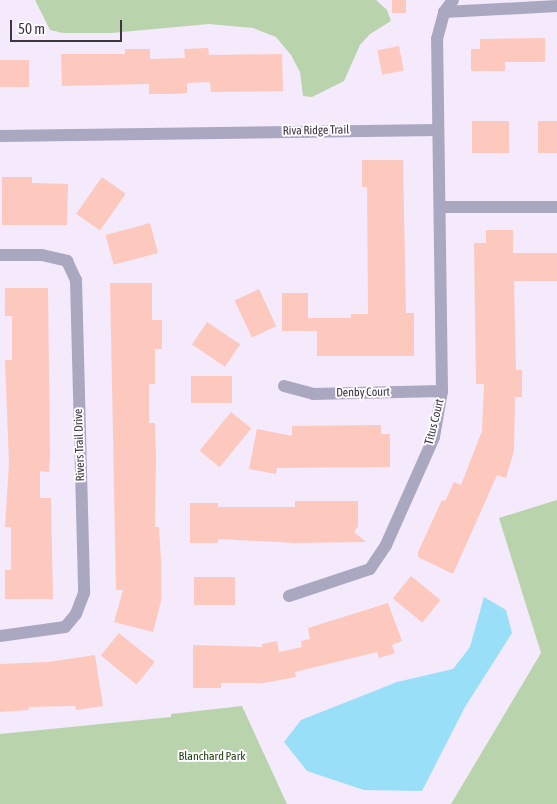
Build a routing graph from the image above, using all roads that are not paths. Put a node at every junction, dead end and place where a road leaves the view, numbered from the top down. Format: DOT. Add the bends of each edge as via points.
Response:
graph roads {
  1 [pos="453,0"];
  2 [pos="557,6"];
  3 [pos="444,12"];
  4 [pos="438,130"];
  5 [pos="0,136"];
  6 [pos="440,207"];
  7 [pos="557,207"];
  8 [pos="0,255"];
  9 [pos="284,386"];
  10 [pos="442,391"];
  11 [pos="289,596"];
  12 [pos="0,636"];
  1 -- 3 [label="street"];
  2 -- 3 [label="street"];
  3 -- 4 [label="street" via="437,39"];
  4 -- 5 [label="street, Riva Ridge Trail"];
  4 -- 6 [label="street"];
  6 -- 7 [label="street"];
  6 -- 10 [label="street, Titus Court"];
  8 -- 12 [label="street, Rivers Trail Drive" via="42,255 67,261 76,280 84,593 76,614 65,627"];
  9 -- 10 [label="street, Denby Court" via="313,394"];
  10 -- 11 [label="street, Titus Court" via="434,437 386,545 370,569"];
}
